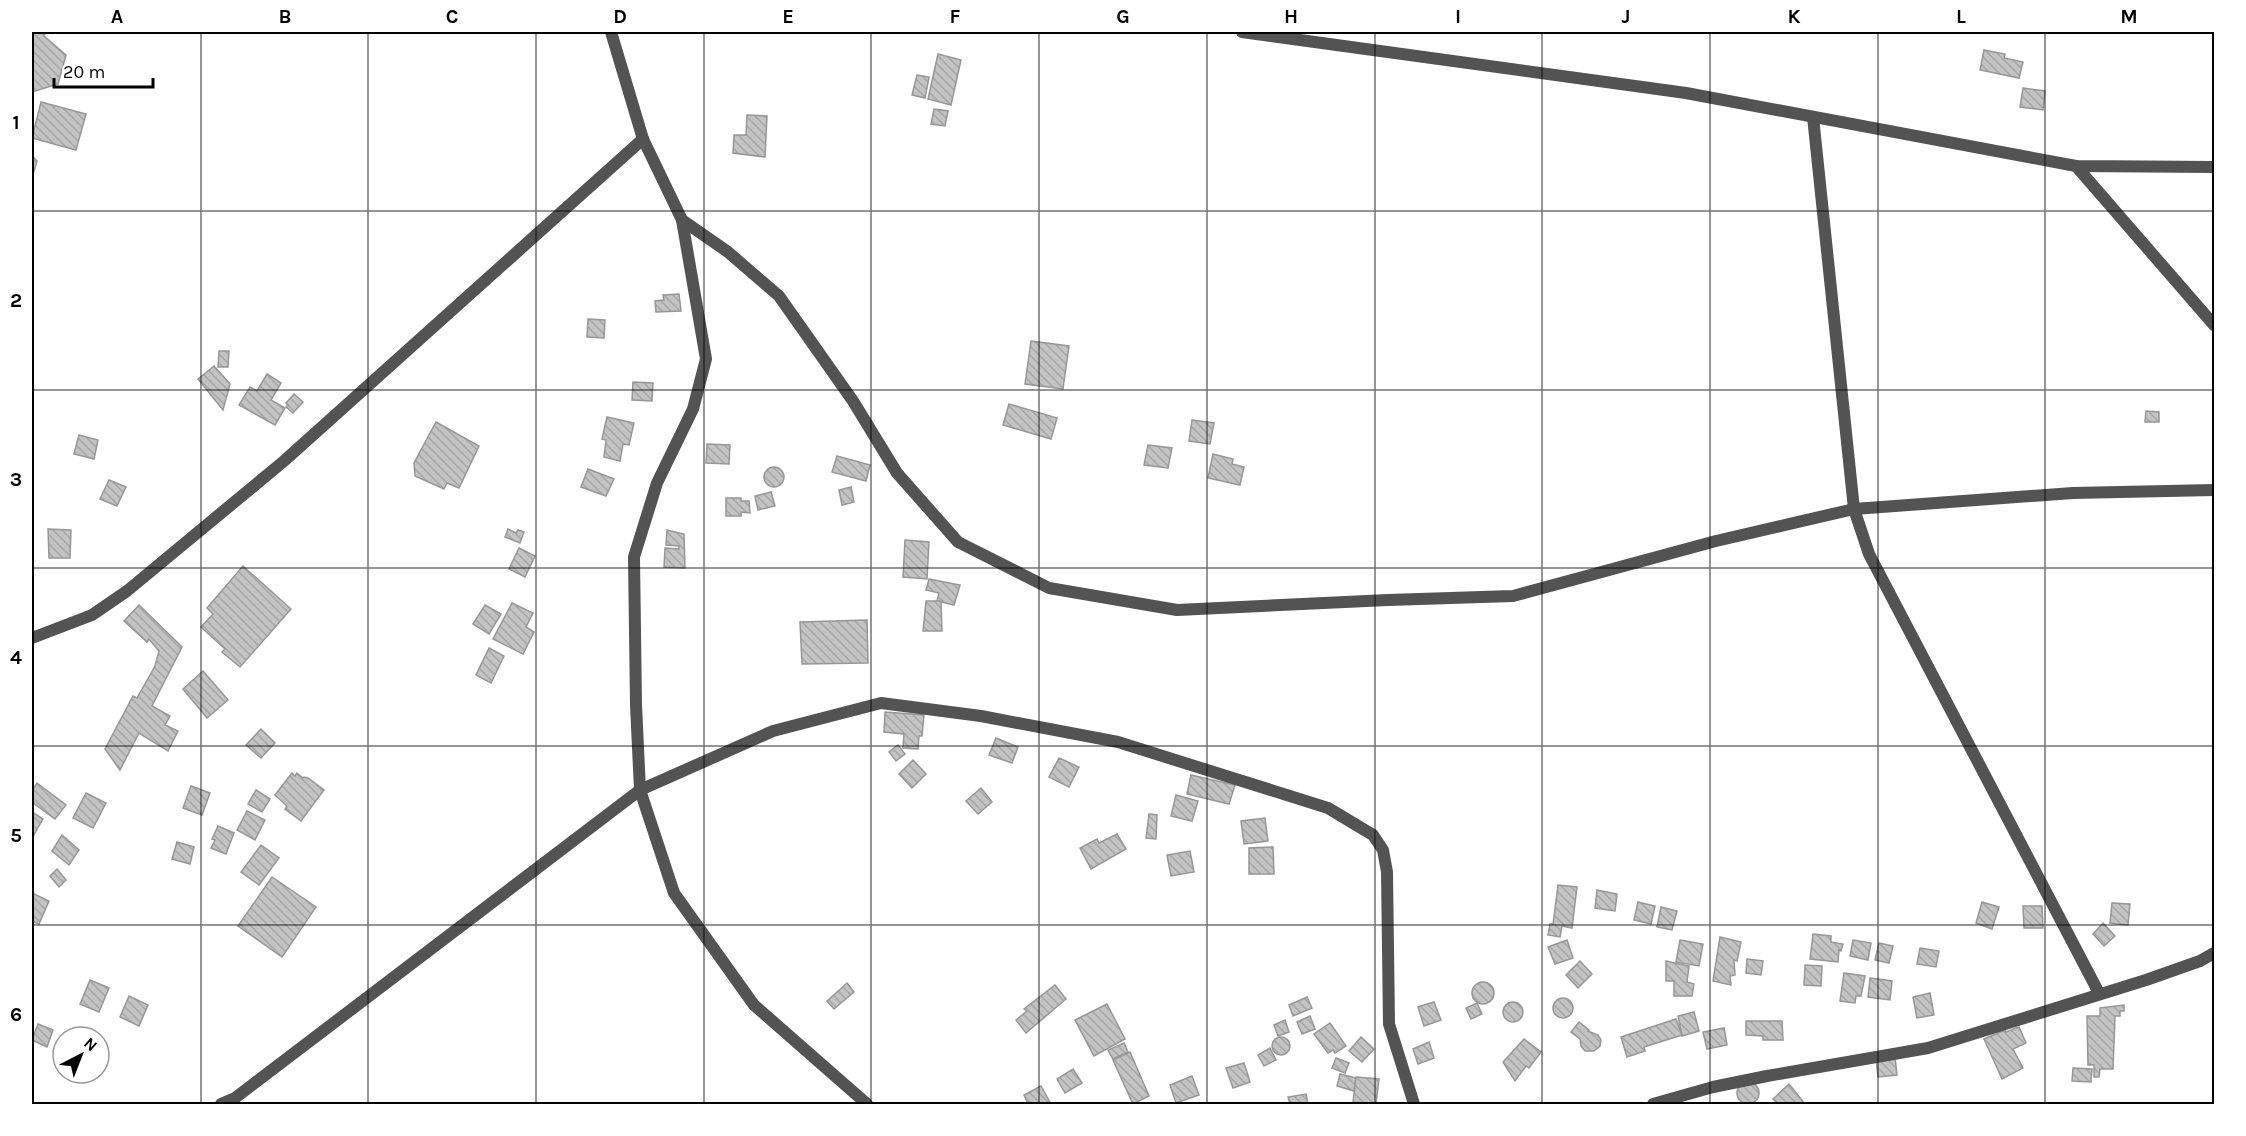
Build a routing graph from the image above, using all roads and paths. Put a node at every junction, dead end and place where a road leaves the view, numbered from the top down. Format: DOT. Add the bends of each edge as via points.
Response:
graph roads {
  1 [pos="611,32"];
  2 [pos="1242,32"];
  3 [pos="1813,117"];
  4 [pos="643,140"];
  5 [pos="2076,166"];
  6 [pos="2214,167"];
  7 [pos="682,220"];
  8 [pos="2214,325"];
  9 [pos="2214,490"];
  10 [pos="1854,509"];
  11 [pos="32,638"];
  12 [pos="640,790"];
  13 [pos="2214,953"];
  14 [pos="2099,993"];
  15 [pos="221,1104"];
  16 [pos="867,1104"];
  17 [pos="1414,1104"];
  18 [pos="1653,1104"];
  1 -- 4 [label="street"];
  2 -- 3 [label="street" via="1686,93"];
  3 -- 5 [label="street"];
  3 -- 10 [label="street"];
  4 -- 7 [label="street"];
  4 -- 11 [label="street" via="284,461 128,591 92,615"];
  5 -- 6 [label="street"];
  5 -- 8 [label="street"];
  7 -- 10 [label="street" via="728,252 778,296 853,401 897,473 957,542 1049,588 1177,610 1513,596 1716,541"];
  7 -- 12 [label="street" via="706,358 693,409 657,483 634,557"];
  9 -- 10 [label="street" via="2073,493"];
  10 -- 14 [label="street" via="1869,554"];
  12 -- 15 [label="street" via="235,1098"];
  12 -- 16 [label="street" via="674,893 754,1005"];
  12 -- 17 [label="street" via="773,731 881,703 981,716 1118,742 1328,808 1373,835 1383,850 1387,872 1389,1024"];
  13 -- 14 [label="street"];
  14 -- 18 [label="street" via="1928,1048 1767,1076"];
}
